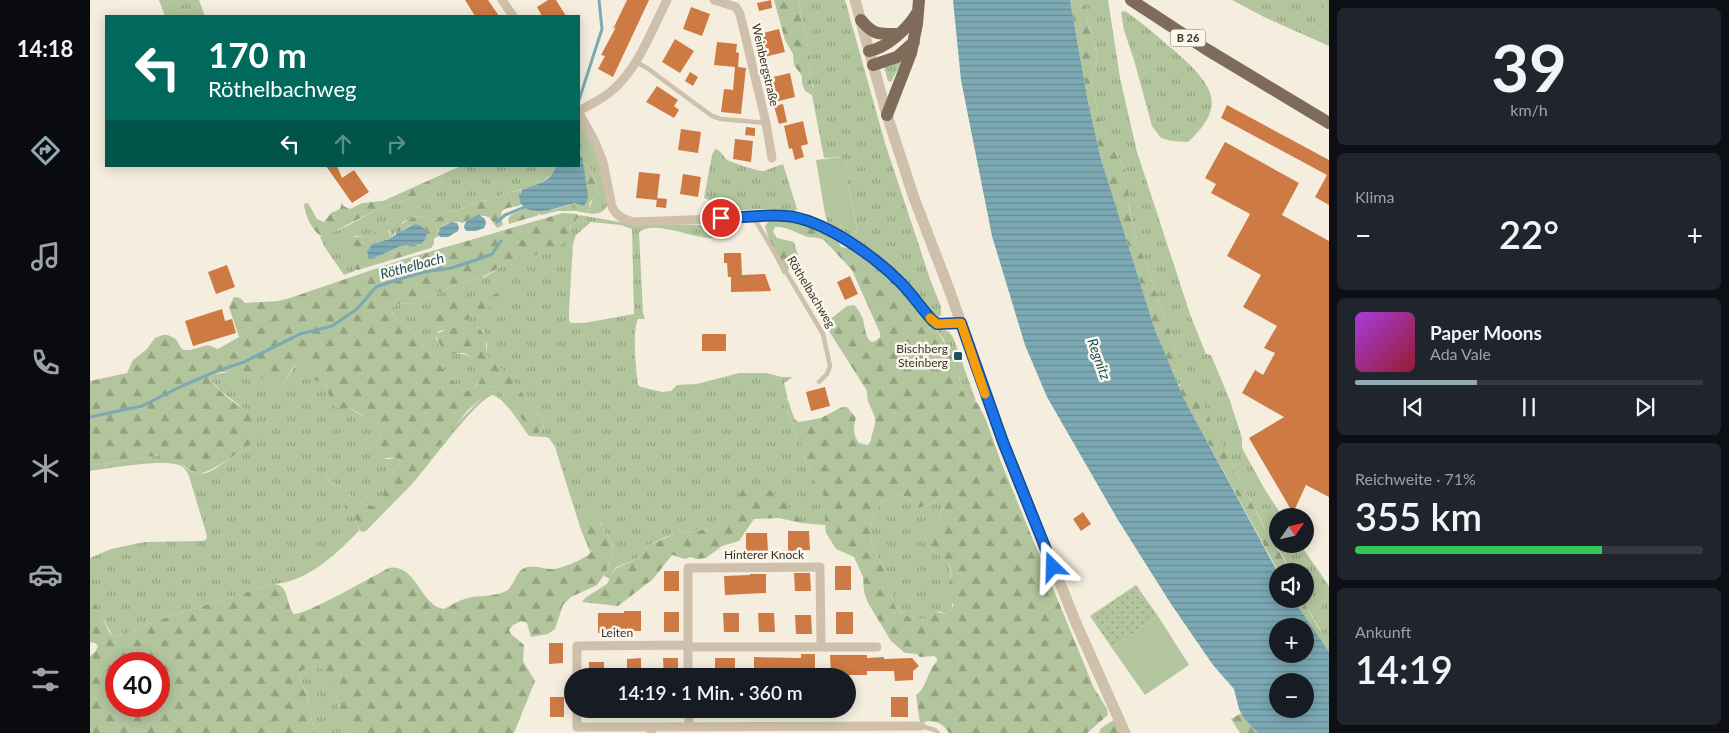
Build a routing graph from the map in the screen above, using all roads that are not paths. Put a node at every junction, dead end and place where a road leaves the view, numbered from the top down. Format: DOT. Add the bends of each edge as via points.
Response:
graph roads {
  1 [pos="502,0"];
  2 [pos="667,0"];
  3 [pos="714,0"];
  4 [pos="856,0"];
  5 [pos="1131,0"];
  6 [pos="918,6"];
  7 [pos="511,15"];
  8 [pos="861,20"];
  9 [pos="897,34"];
  10 [pos="914,42"];
  11 [pos="869,51"];
  12 [pos="636,62"];
  13 [pos="873,64"];
  14 [pos="580,111"];
  15 [pos="580,114"];
  16 [pos="887,115"];
  17 [pos="766,123"];
  18 [pos="1329,123"];
  19 [pos="772,158"];
  20 [pos="757,217"];
  21 [pos="961,323"];
  22 [pos="819,382"];
  23 [pos="688,646"];
  24 [pos="820,647"];
  25 [pos="877,647"];
  26 [pos="577,668"];
  27 [pos="688,668"];
  28 [pos="577,718"];
  29 [pos="921,726"];
  30 [pos="695,729"];
  31 [pos="651,730"];
  32 [pos="938,733"];
  33 [pos="1125,733"];
  1 -- 7 [label="street"];
  2 -- 12 [label="street"];
  3 -- 17 [label="street, Weinbergstraße" via="736,7 740,14"];
  4 -- 8 [label="street"];
  5 -- 18 [label="main road, B 26"];
  6 -- 9 [label="main road" via="907,27"];
  6 -- 10 [label="main road"];
  8 -- 9 [label="main road" via="876,33"];
  8 -- 11 [label="street"];
  9 -- 11 [label="main road" via="885,45"];
  10 -- 13 [label="main road" via="897,57"];
  10 -- 16 [label="main road"];
  11 -- 13 [label="street"];
  12 -- 14 [label="street" via="610,93"];
  12 -- 17 [label="lane, Weinbergstraße" via="712,116"];
  13 -- 16 [label="street"];
  15 -- 20 [label="street" via="603,162 615,214 634,222"];
  16 -- 21 [label="street"];
  17 -- 19 [label="street, Weinbergstraße"];
  20 -- 21 [label="street" via="787,216 826,228 880,264 937,324"];
  20 -- 22 [label="lane, Röthelbachweg" via="823,334 830,366"];
  21 -- 33 [label="street" via="1009,458"];
  23 -- 24 [label="street"];
  23 -- 24 [label="street, Hinterer Knock" via="688,568 820,567"];
  23 -- 26 [label="street, Leiten" via="577,646"];
  23 -- 27 [label="street"];
  24 -- 25 [label="street"];
  28 -- 31 [label="street" via="577,727"];
  29 -- 30 [label="street"];
  29 -- 32 [label="lane"];
  30 -- 31 [label="street"];
}
